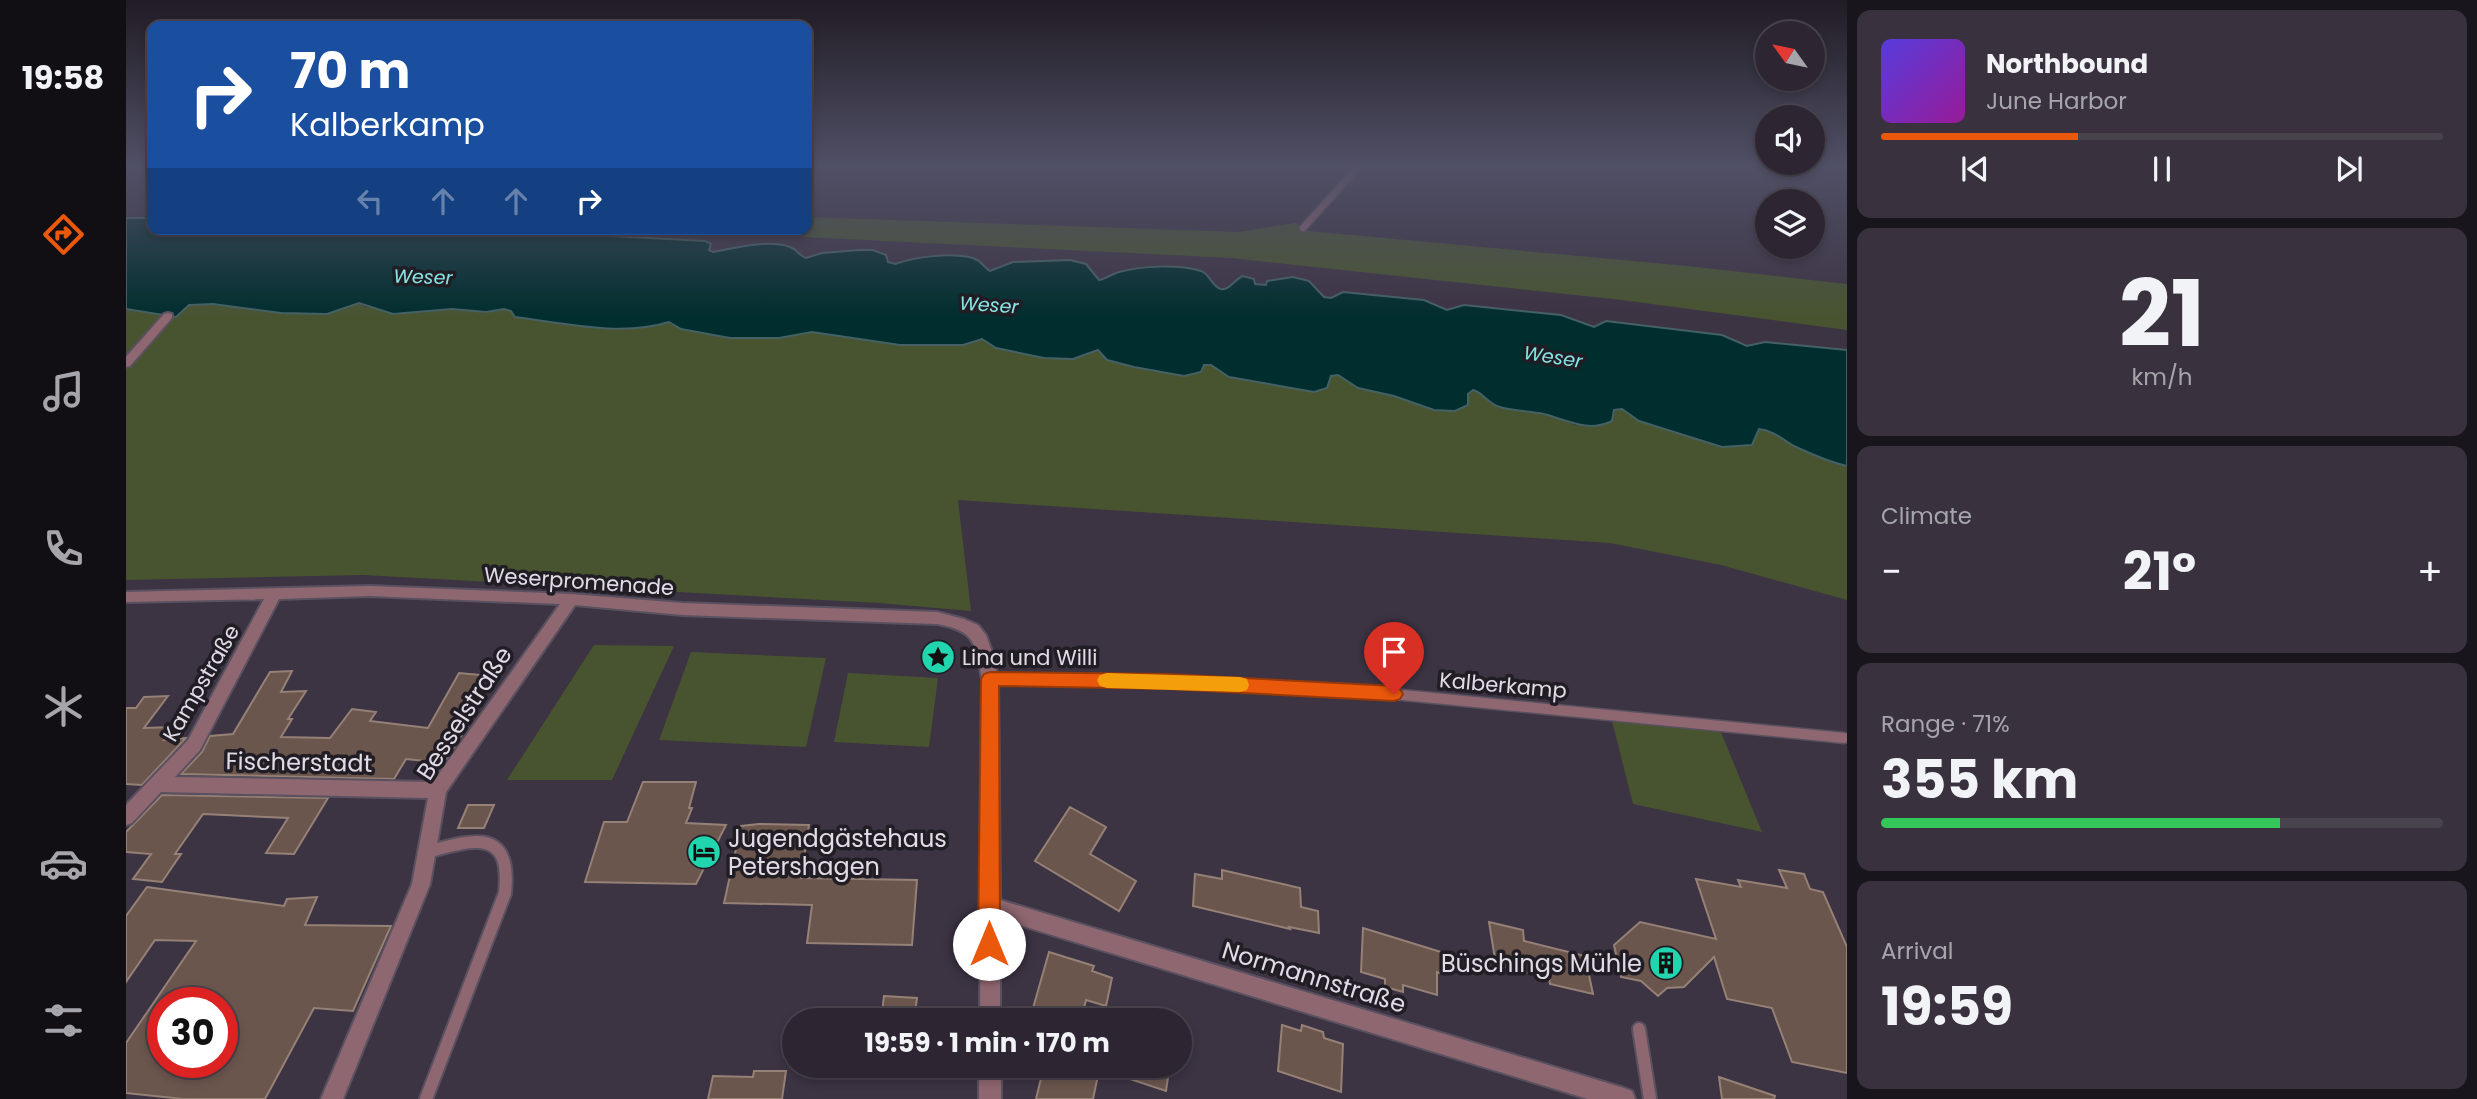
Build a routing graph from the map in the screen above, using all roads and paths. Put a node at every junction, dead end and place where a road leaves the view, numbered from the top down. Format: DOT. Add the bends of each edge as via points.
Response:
graph roads {
  1 [pos="1315,215"];
  2 [pos="1303,228"];
  3 [pos="168,316"];
  4 [pos="126,364"];
  5 [pos="275,593"];
  6 [pos="126,597"];
  7 [pos="570,599"];
  8 [pos="990,679"];
  9 [pos="1844,738"];
  10 [pos="159,784"];
  11 [pos="438,790"];
  12 [pos="126,817"];
  13 [pos="427,852"];
  14 [pos="989,906"];
  15 [pos="990,1008"];
  16 [pos="1639,1029"];
  17 [pos="990,1078"];
  18 [pos="332,1099"];
  19 [pos="425,1099"];
  20 [pos="990,1099"];
  21 [pos="1624,1099"];
  22 [pos="1650,1099"];
  1 -- 2 [label="lane"];
  3 -- 4 [label="street"];
  5 -- 6 [label="street, Weserpromenade"];
  5 -- 7 [label="street, Weserpromenade" via="370,591"];
  5 -- 10 [label="street, Kampstraße" via="194,745"];
  7 -- 8 [label="street, Weserpromenade" via="962,622 981,638"];
  7 -- 11 [label="street, Besselstraße"];
  8 -- 9 [label="lane, Kalberkamp" via="1341,689"];
  8 -- 14 [label="street, Weserpromenade"];
  10 -- 11 [label="street, Fischerstadt"];
  10 -- 12 [label="street, Kampstraße"];
  11 -- 13 [label="street, Besselstraße"];
  13 -- 18 [label="street, Besselstraße" via="421,884"];
  13 -- 19 [label="lane" via="478,841 497,846 506,856 509,874"];
  14 -- 15 [label="street, Weserpromenade"];
  14 -- 21 [label="street, Normannstraße"];
  16 -- 22 [label="lane"];
  17 -- 20 [label="street"];
}
